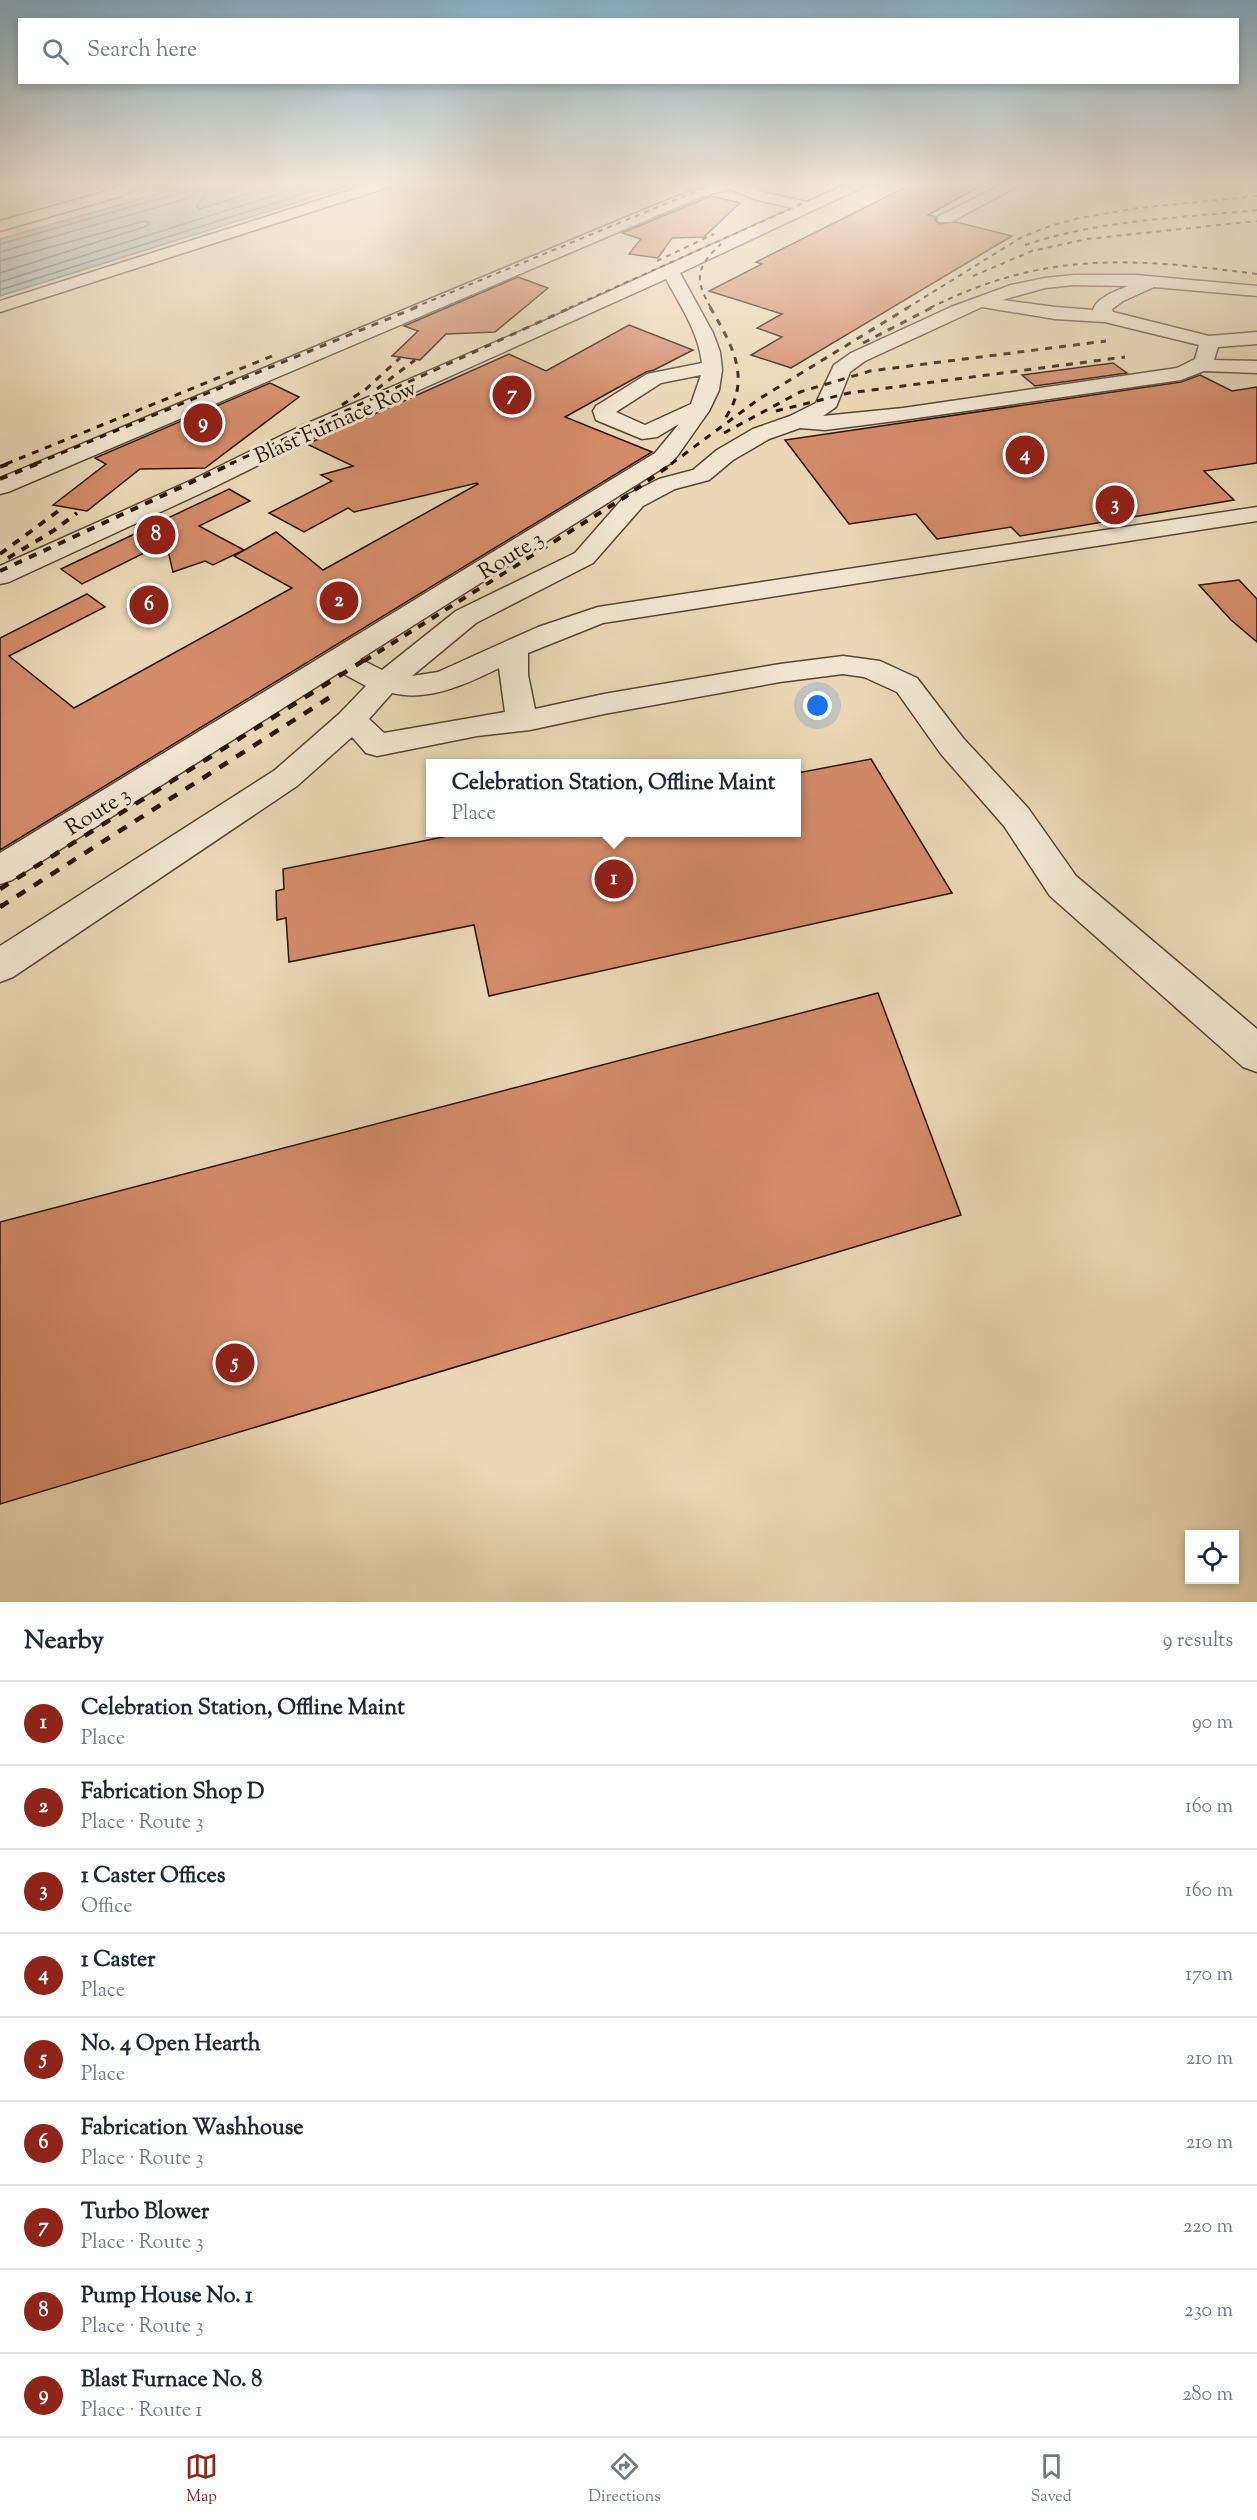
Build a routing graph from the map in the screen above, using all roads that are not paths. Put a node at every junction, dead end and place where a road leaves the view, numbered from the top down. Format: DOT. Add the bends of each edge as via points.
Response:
graph roads {
  1 [pos="154,258"];
  2 [pos="545,258"];
  3 [pos="700,258"];
  4 [pos="671,271"];
  5 [pos="1149,283"];
  6 [pos="1216,288"];
  7 [pos="1257,291"];
  8 [pos="981,302"];
  9 [pos="0,307"];
  10 [pos="1238,310"];
  11 [pos="1106,316"];
  12 [pos="1257,338"];
  13 [pos="1209,342"];
  14 [pos="1202,366"];
  15 [pos="1257,367"];
  16 [pos="711,368"];
  17 [pos="698,409"];
  18 [pos="798,421"];
  19 [pos="0,487"];
  20 [pos="1257,514"];
  21 [pos="0,576"];
  22 [pos="514,649"];
  23 [pos="340,659"];
  24 [pos="386,683"];
  25 [pos="350,721"];
  26 [pos="522,721"];
  27 [pos="0,870"];
  28 [pos="0,966"];
  29 [pos="1257,1054"];
  1 -- 9 [label="street"];
  2 -- 19 [label="street"];
  3 -- 4 [label="street"];
  4 -- 16 [label="street, Route 3" via="692,307 711,354"];
  4 -- 21 [label="street, Blast Furnace Row" via="307,432"];
  5 -- 6 [label="street"];
  5 -- 8 [label="street" via="1050,282 1017,288"];
  5 -- 11 [label="street" via="1102,308"];
  6 -- 7 [label="street"];
  6 -- 10 [label="street"];
  8 -- 11 [label="street" via="1055,314"];
  8 -- 18 [label="street" via="858,357 841,369 825,407"];
  11 -- 13 [label="street"];
  12 -- 13 [label="street"];
  13 -- 14 [label="street"];
  14 -- 15 [label="street"];
  14 -- 18 [label="street" via="1181,374 903,414 825,423"];
  16 -- 17 [label="street, Route 3" via="711,379"];
  16 -- 17 [label="street" via="654,378 604,411 604,415 649,432"];
  17 -- 23 [label="street, Route 3" via="688,429 663,458"];
  18 -- 24 [label="street" via="761,434 724,455 701,475 667,484 634,501 584,558 466,617"];
  20 -- 22 [label="street" via="598,615"];
  22 -- 24 [label="street" via="452,677 417,686"];
  22 -- 26 [label="street" via="513,675"];
  23 -- 24 [label="street"];
  23 -- 27 [label="street, Route 3"];
  24 -- 25 [label="street"];
  25 -- 26 [label="street" via="367,732 377,745"];
  25 -- 28 [label="street" via="286,778"];
  26 -- 29 [label="street" via="780,673 843,665 879,672 907,685 952,746 1016,817 1063,885"];
}
